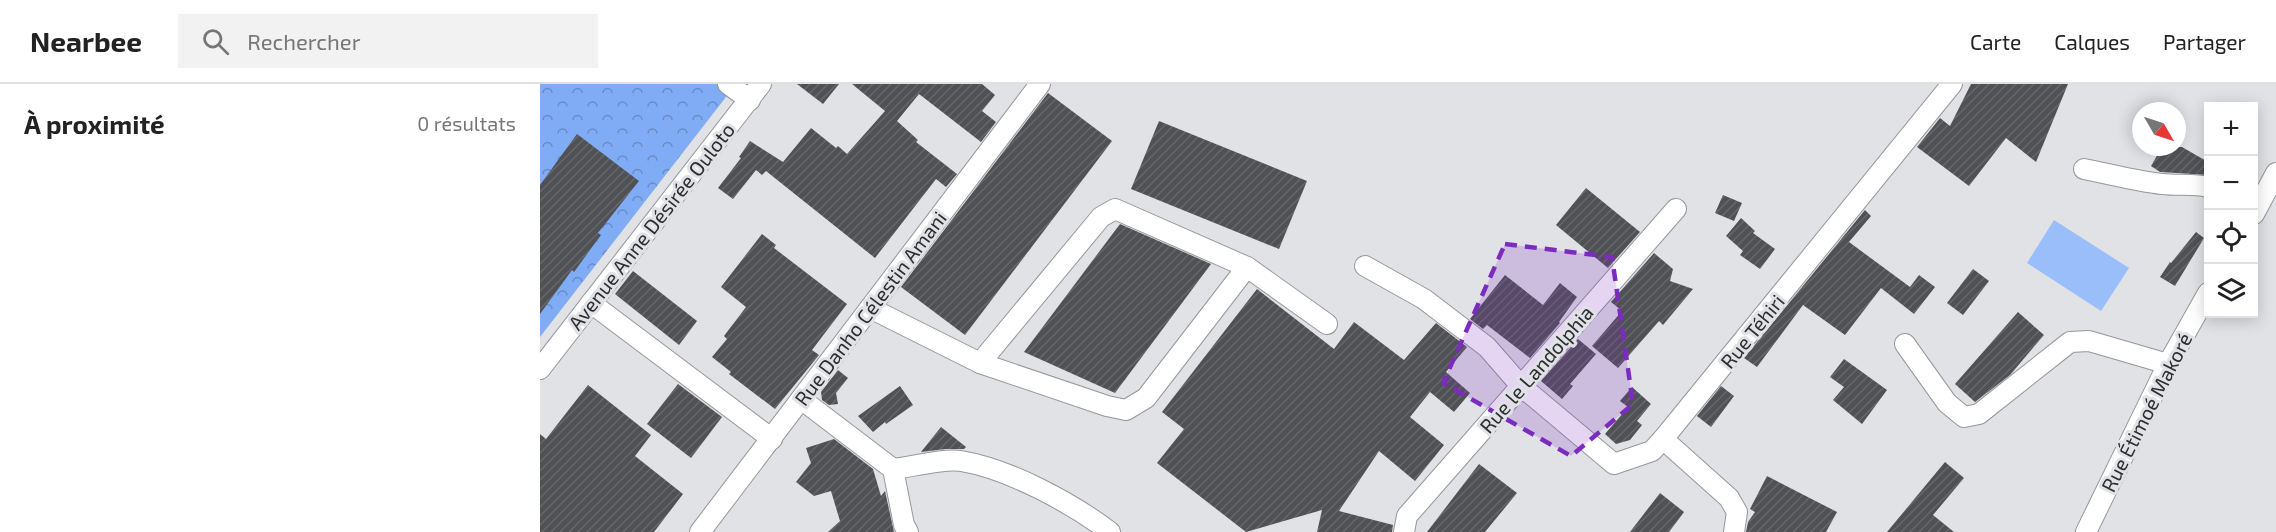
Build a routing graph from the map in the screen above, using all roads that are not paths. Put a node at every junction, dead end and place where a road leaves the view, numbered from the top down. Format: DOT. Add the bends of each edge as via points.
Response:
graph roads {
  1 [pos="728,84"];
  2 [pos="1040,84"];
  3 [pos="1952,84"];
  4 [pos="756,92"];
  5 [pos="2084,169"];
  6 [pos="2276,173"];
  7 [pos="2204,186"];
  8 [pos="2260,207"];
  9 [pos="1676,209"];
  10 [pos="1365,266"];
  11 [pos="1247,267"];
  12 [pos="2204,300"];
  13 [pos="591,303"];
  14 [pos="870,308"];
  15 [pos="1327,324"];
  16 [pos="1905,344"];
  17 [pos="980,363"];
  18 [pos="2168,364"];
  19 [pos="540,369"];
  20 [pos="1521,386"];
  21 [pos="801,399"];
  22 [pos="772,439"];
  23 [pos="1664,439"];
  24 [pos="893,469"];
  25 [pos="700,532"];
  26 [pos="908,532"];
  27 [pos="1110,532"];
  28 [pos="1404,532"];
  29 [pos="1734,532"];
  30 [pos="2086,532"];
  1 -- 4 [label="street"];
  2 -- 14 [label="street, Rue Danho Célestin Amani"];
  3 -- 23 [label="street, Rue Téhiri"];
  4 -- 13 [label="street, Avenue Anne Désirée Ouloto"];
  5 -- 7 [label="street" via="2155,184"];
  6 -- 8 [label="street"];
  9 -- 20 [label="street, Rue le Landolphia"];
  10 -- 20 [label="street" via="1424,299 1478,340"];
  11 -- 15 [label="street"];
  11 -- 17 [label="street" via="1146,398 1126,410"];
  11 -- 17 [label="street" via="1115,209 1101,217"];
  12 -- 18 [label="street, Rue Étimoé Makoré"];
  13 -- 19 [label="street, Avenue Anne Désirée Ouloto"];
  13 -- 22 [label="street"];
  14 -- 17 [label="street"];
  14 -- 21 [label="street, Rue Danho Célestin Amani"];
  16 -- 18 [label="street" via="1947,403 1964,417 1979,414 2070,342 2089,341"];
  18 -- 30 [label="street, Rue Étimoé Makoré"];
  20 -- 23 [label="street, Rue Téhiri" via="1614,464 1652,451"];
  20 -- 28 [label="street, Rue le Landolphia" via="1407,516"];
  21 -- 22 [label="street, Rue Danho Célestin Amani"];
  21 -- 24 [label="street"];
  22 -- 25 [label="street, Rue Danho Célestin Amani"];
  23 -- 29 [label="street" via="1730,498 1737,512"];
  24 -- 26 [label="street"];
  24 -- 27 [label="street" via="959,460 1018,479 1088,515"];
}
